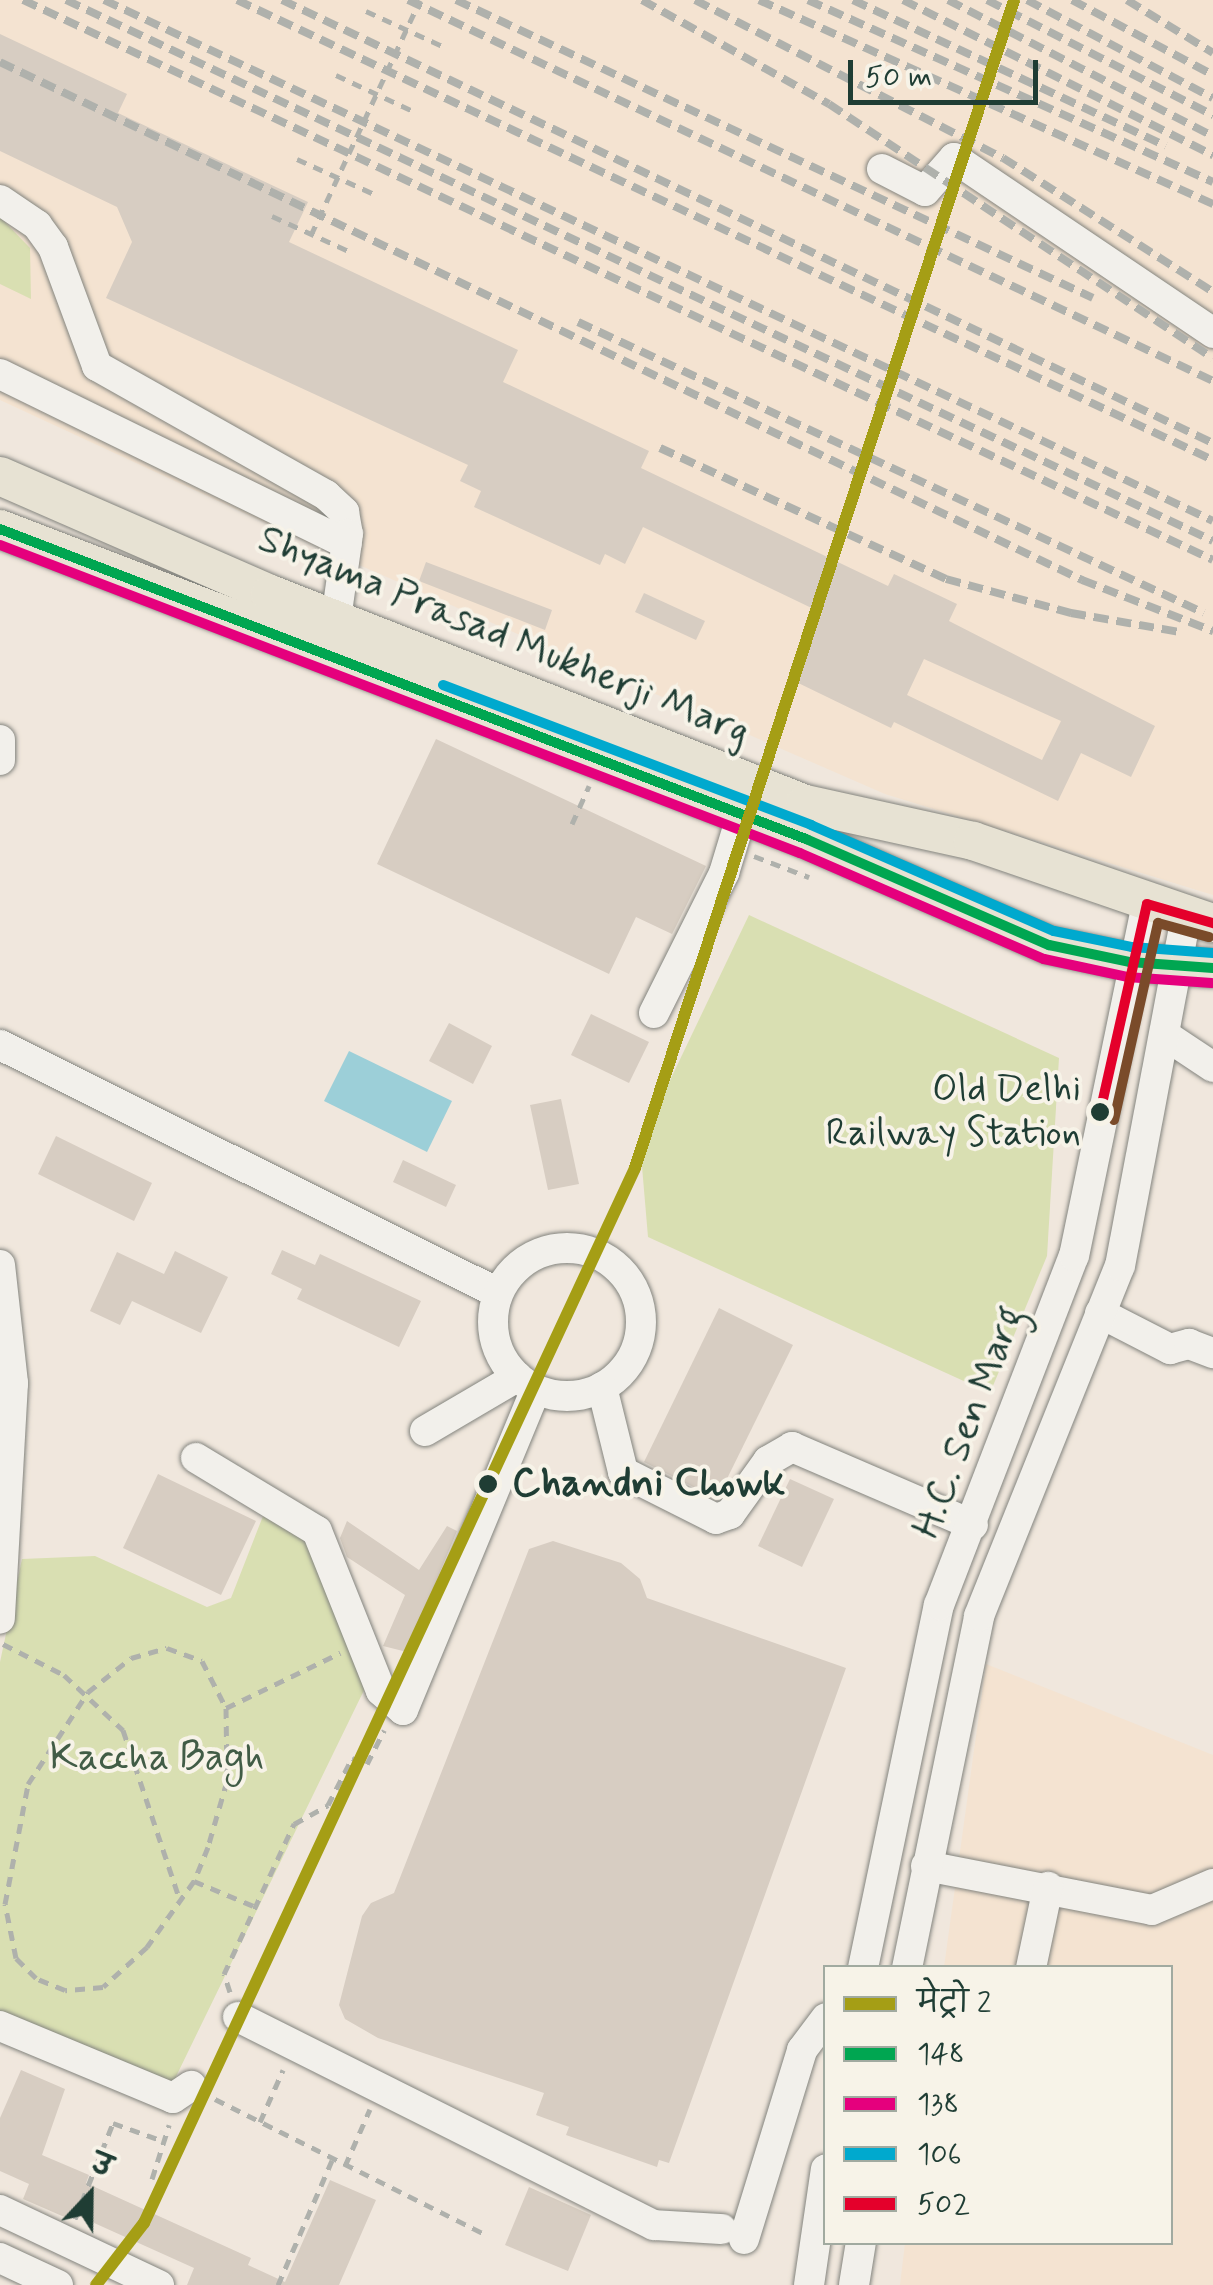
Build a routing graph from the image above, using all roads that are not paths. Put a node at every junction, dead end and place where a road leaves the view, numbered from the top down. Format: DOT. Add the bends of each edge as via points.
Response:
graph roads {
  1 [pos="882,168"];
  2 [pos="0,200"];
  3 [pos="1213,333"];
  4 [pos="0,374"];
  5 [pos="0,476"];
  6 [pos="0,529"];
  7 [pos="347,544"];
  8 [pos="336,619"];
  9 [pos="0,740"];
  10 [pos="0,760"];
  11 [pos="741,816"];
  12 [pos="1147,904"];
  13 [pos="1200,920"];
  14 [pos="1130,962"];
  15 [pos="1195,964"];
  16 [pos="654,1013"];
  17 [pos="1168,1037"];
  18 [pos="0,1046"];
  19 [pos="1213,1067"];
  20 [pos="0,1265"];
  21 [pos="498,1293"];
  22 [pos="1100,1313"];
  23 [pos="1213,1352"];
  24 [pos="526,1383"];
  25 [pos="602,1387"];
  26 [pos="425,1431"];
  27 [pos="196,1458"];
  28 [pos="973,1525"];
  29 [pos="3,1581"];
  30 [pos="0,1619"];
  31 [pos="926,1866"];
  32 [pos="1213,1884"];
  33 [pos="1048,1887"];
  34 [pos="864,1965"];
  35 [pos="908,1965"];
  36 [pos="1032,1965"];
  37 [pos="238,2018"];
  38 [pos="823,2022"];
  39 [pos="0,2026"];
  40 [pos="185,2092"];
  41 [pos="823,2190"];
  42 [pos="0,2210"];
  43 [pos="861,2245"];
  44 [pos="9,2270"];
  45 [pos="58,2285"];
  46 [pos="158,2285"];
  47 [pos="810,2285"];
  48 [pos="854,2285"];
  1 -- 3 [label="street" via="925,191 954,158"];
  2 -- 7 [label="street" via="37,224 53,247 97,366 326,495 344,512"];
  4 -- 7 [label="street"];
  5 -- 8 [label="main road, Shyama Prasad Mukherji Marg"];
  6 -- 11 [label="main road, Shyama Prasad Mukherji Marg"];
  7 -- 8 [label="street"];
  8 -- 12 [label="main road, Shyama Prasad Mukherji Marg" via="805,804 973,841"];
  9 -- 10 [label="street"];
  11 -- 14 [label="main road, Shyama Prasad Mukherji Marg" via="1049,945"];
  11 -- 16 [label="street" via="724,873"];
  12 -- 13 [label="main road, Shyama Prasad Mukherji Marg"];
  12 -- 14 [label="street, H.C. Sen Marg"];
  13 -- 15 [label="street, H.C. Sen Marg"];
  14 -- 15 [label="main road, Shyama Prasad Mukherji Marg"];
  14 -- 28 [label="street, H.C. Sen Marg" via="1074,1256"];
  15 -- 17 [label="street, H.C. Sen Marg"];
  17 -- 19 [label="street"];
  17 -- 22 [label="street, H.C. Sen Marg" via="1120,1266"];
  18 -- 21 [label="street"];
  20 -- 29 [label="street" via="13,1383"];
  21 -- 24 [label="street" via="494,1338"];
  21 -- 25 [label="street" via="511,1271 556,1248 582,1249 616,1267 638,1299 641,1324 623,1371"];
  22 -- 23 [label="street" via="1170,1349 1188,1344"];
  22 -- 31 [label="street, H.C. Sen Marg" via="979,1616"];
  24 -- 25 [label="street" via="581,1395"];
  24 -- 26 [label="street"];
  24 -- 27 [label="street" via="409,1702 395,1708 380,1691 317,1531"];
  25 -- 28 [label="street" via="622,1472 716,1519 730,1514 768,1461 792,1446"];
  28 -- 34 [label="street, H.C. Sen Marg" via="939,1605 916,1694"];
  29 -- 30 [label="street"];
  31 -- 33 [label="street"];
  31 -- 35 [label="street, H.C. Sen Marg"];
  32 -- 33 [label="street" via="1152,1910"];
  33 -- 36 [label="street"];
  37 -- 38 [label="street" via="654,2226 733,2234 802,2050"];
  39 -- 40 [label="street"];
  41 -- 47 [label="street"];
  42 -- 46 [label="street"];
  43 -- 48 [label="street"];
  44 -- 45 [label="street"];
}
